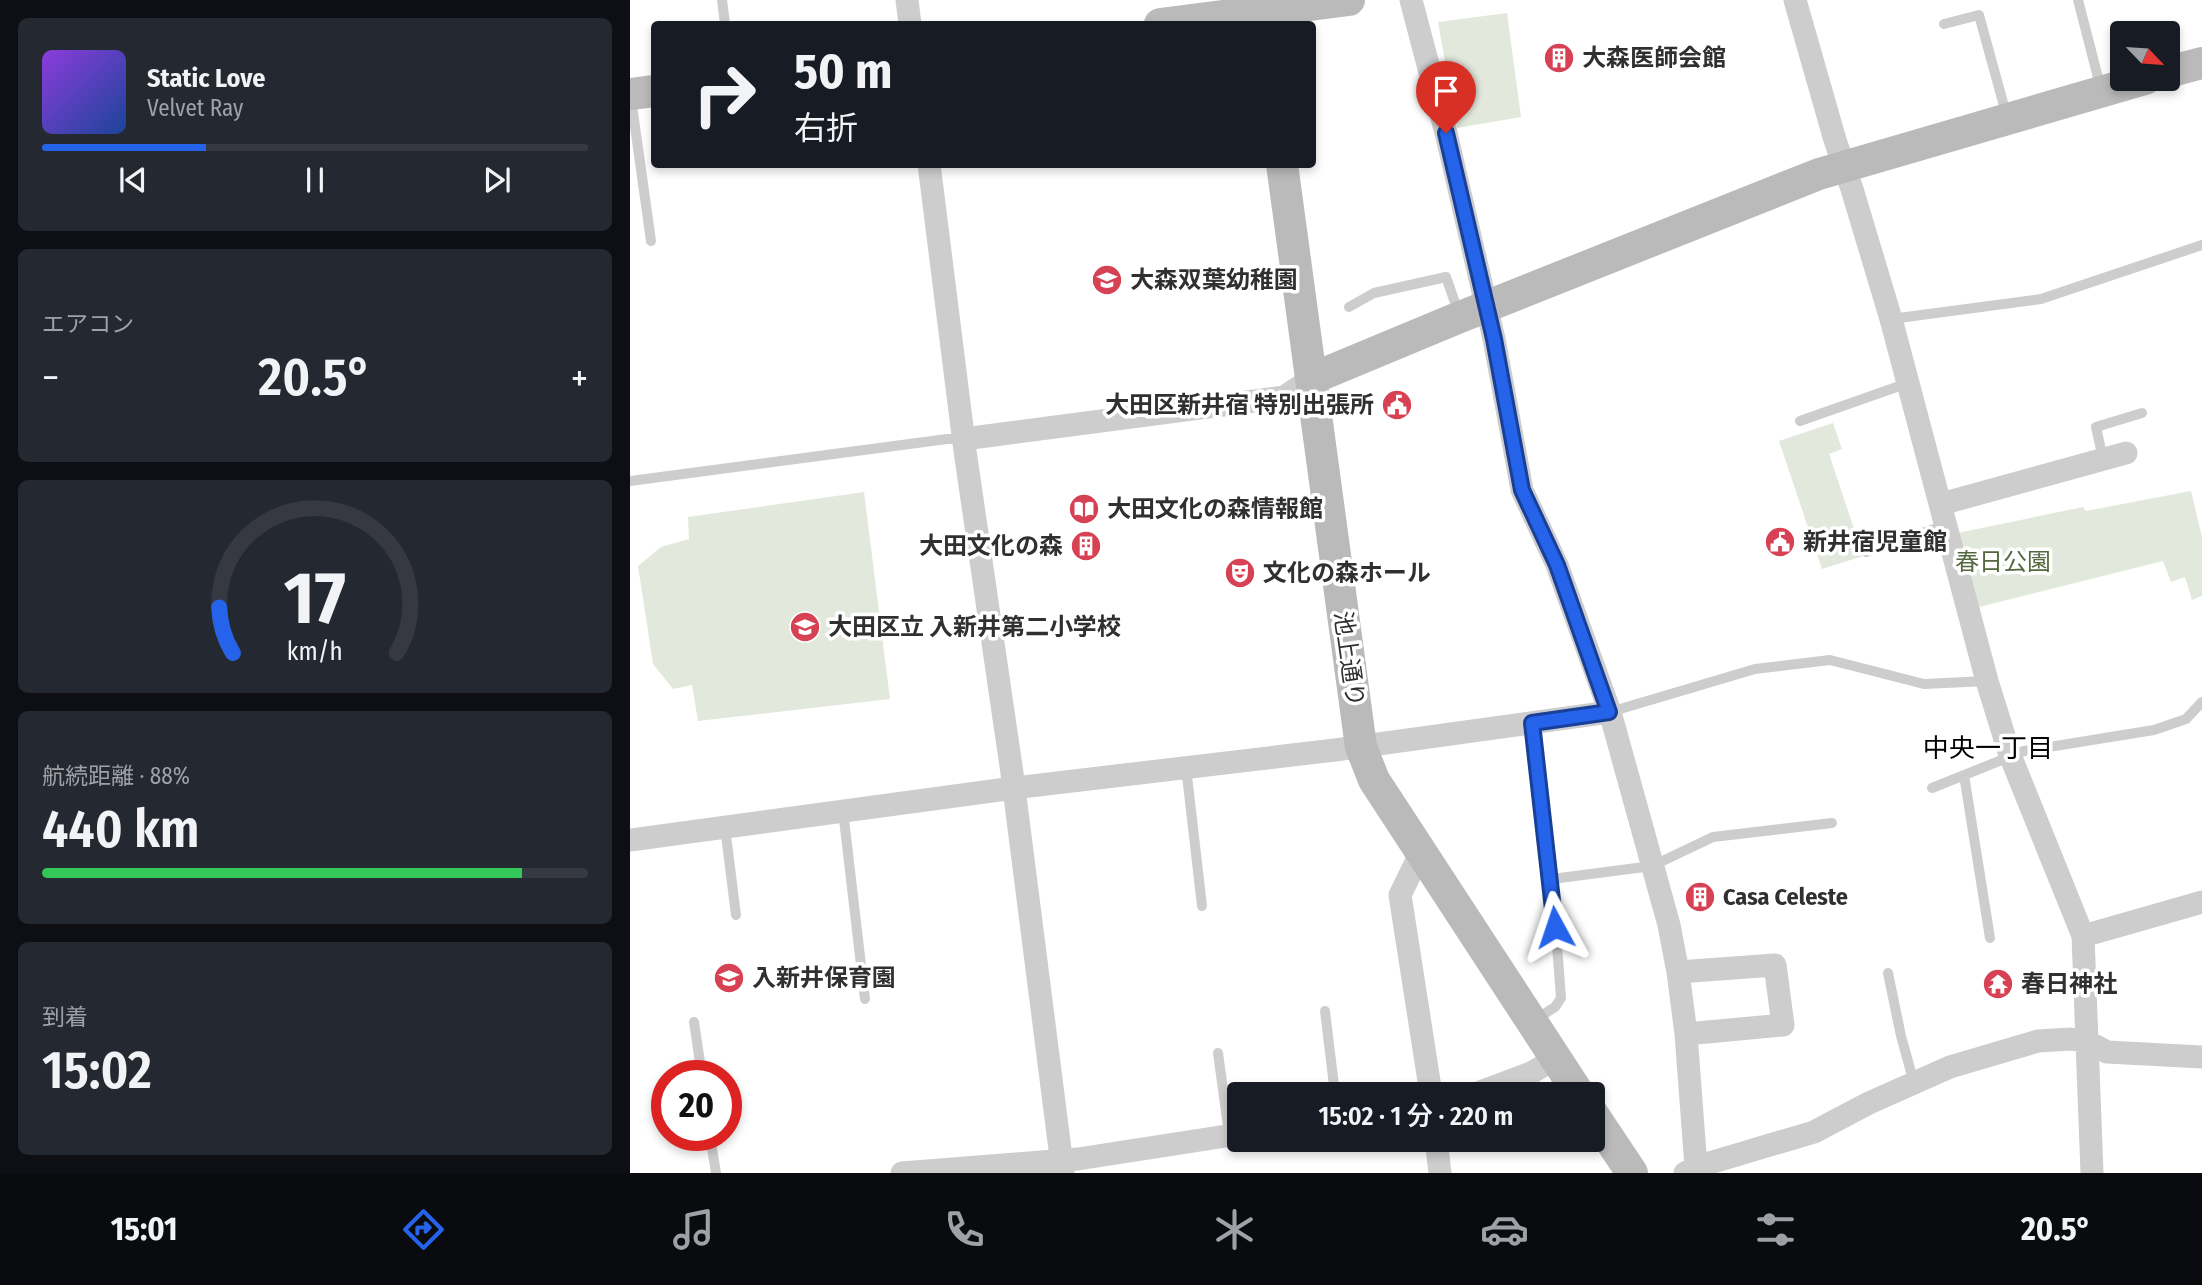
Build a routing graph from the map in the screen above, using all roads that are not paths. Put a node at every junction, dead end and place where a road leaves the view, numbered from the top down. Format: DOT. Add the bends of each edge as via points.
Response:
graph roads {
  1 [pos="722,0"];
  2 [pos="907,0"];
  3 [pos="1349,0"];
  4 [pos="1411,0"];
  5 [pos="1795,0"];
  6 [pos="2078,0"];
  7 [pos="1262,12"];
  8 [pos="725,21"];
  9 [pos="910,21"];
  10 [pos="1186,21"];
  11 [pos="1944,24"];
  12 [pos="2202,63"];
  13 [pos="2180,69"];
  14 [pos="630,88"];
  15 [pos="2110,89"];
  16 [pos="651,91"];
  17 [pos="2102,91"];
  18 [pos="630,94"];
  19 [pos="2008,120"];
  20 [pos="1843,167"];
  21 [pos="930,168"];
  22 [pos="1283,168"];
  23 [pos="651,241"];
  24 [pos="2202,245"];
  25 [pos="1349,307"];
  26 [pos="1473,312"];
  27 [pos="1891,319"];
  28 [pos="1311,379"];
  29 [pos="1908,383"];
  30 [pos="2142,413"];
  31 [pos="1800,421"];
  32 [pos="964,439"];
  33 [pos="2126,453"];
  34 [pos="2103,459"];
  35 [pos="630,481"];
  36 [pos="1943,515"];
  37 [pos="1867,552"];
  38 [pos="1987,681"];
  39 [pos="2202,702"];
  40 [pos="1609,712"];
  41 [pos="1532,723"];
  42 [pos="1361,747"];
  43 [pos="2010,755"];
  44 [pos="1186,767"];
  45 [pos="1964,775"];
  46 [pos="1014,788"];
  47 [pos="1932,788"];
  48 [pos="843,811"];
  49 [pos="1832,823"];
  50 [pos="725,827"];
  51 [pos="630,841"];
  52 [pos="1421,852"];
  53 [pos="1652,866"];
  54 [pos="1552,879"];
  55 [pos="2202,902"];
  56 [pos="1202,906"];
  57 [pos="736,915"];
  58 [pos="2084,936"];
  59 [pos="1990,938"];
  60 [pos="1678,972"];
  61 [pos="1888,973"];
  62 [pos="865,999"];
  63 [pos="1325,1011"];
  64 [pos="694,1022"];
  65 [pos="1532,1022"];
  66 [pos="1686,1034"];
  67 [pos="2088,1042"];
  68 [pos="1218,1053"];
  69 [pos="1556,1058"];
  70 [pos="2202,1058"];
  71 [pos="700,1060"];
  72 [pos="1334,1082"];
  73 [pos="1428,1082"];
  74 [pos="1507,1082"];
  75 [pos="1572,1082"];
  76 [pos="1914,1083"];
  77 [pos="1227,1119"];
  78 [pos="1605,1132"];
  79 [pos="1227,1136"];
  80 [pos="712,1151"];
  81 [pos="1438,1152"];
  82 [pos="1062,1166"];
  83 [pos="1691,1170"];
  84 [pos="716,1173"];
  85 [pos="902,1173"];
  86 [pos="1440,1173"];
  87 [pos="1632,1173"];
  88 [pos="2092,1173"];
  1 -- 8 [label="lane"];
  2 -- 9 [label="street"];
  3 -- 7 [label="street"];
  4 -- 26 [label="street" via="1446,133"];
  5 -- 20 [label="street"];
  6 -- 17 [label="lane"];
  7 -- 10 [label="street"];
  11 -- 19 [label="lane" via="1979,15"];
  12 -- 13 [label="street"];
  14 -- 18 [label="lane"];
  15 -- 17 [label="street"];
  16 -- 18 [label="street"];
  17 -- 19 [label="street"];
  18 -- 23 [label="lane"];
  19 -- 20 [label="street"];
  20 -- 26 [label="street"];
  20 -- 27 [label="street"];
  21 -- 32 [label="street"];
  22 -- 28 [label="street, 池上通り"];
  24 -- 27 [label="lane" via="2041,299"];
  25 -- 26 [label="lane" via="1374,293 1446,277"];
  26 -- 28 [label="street"];
  26 -- 40 [label="street" via="1511,397 1522,490 1553,545"];
  27 -- 29 [label="street"];
  28 -- 32 [label="street" via="1284,397"];
  28 -- 42 [label="street, 池上通り"];
  29 -- 31 [label="lane"];
  29 -- 36 [label="street"];
  30 -- 34 [label="lane" via="2096,427"];
  32 -- 35 [label="lane"];
  32 -- 46 [label="street"];
  33 -- 34 [label="street"];
  34 -- 36 [label="street"];
  36 -- 37 [label="lane"];
  36 -- 38 [label="street"];
  38 -- 40 [label="lane" via="1948,688 1830,660 1755,669 1651,704"];
  38 -- 43 [label="street"];
  39 -- 43 [label="lane" via="2186,719 2154,730"];
  40 -- 41 [label="street"];
  40 -- 53 [label="street" via="1635,781"];
  41 -- 42 [label="street"];
  41 -- 54 [label="lane"];
  42 -- 44 [label="street"];
  42 -- 52 [label="street, 池上通り" via="1374,780"];
  43 -- 45 [label="lane"];
  43 -- 58 [label="street"];
  44 -- 46 [label="street"];
  44 -- 56 [label="lane"];
  45 -- 47 [label="lane"];
  45 -- 59 [label="lane"];
  46 -- 48 [label="street"];
  46 -- 82 [label="street"];
  48 -- 50 [label="street"];
  48 -- 62 [label="lane"];
  49 -- 53 [label="lane" via="1713,837"];
  50 -- 51 [label="street"];
  50 -- 57 [label="lane"];
  52 -- 65 [label="street, 池上通り"];
  52 -- 73 [label="street" via="1400,895"];
  53 -- 54 [label="lane"];
  53 -- 60 [label="street" via="1655,900"];
  54 -- 65 [label="lane" via="1560,998 1555,1007"];
  55 -- 58 [label="street"];
  58 -- 67 [label="street"];
  60 -- 66 [label="street"];
  60 -- 66 [label="street" via="1775,965 1783,1025"];
  61 -- 76 [label="lane"];
  63 -- 72 [label="lane"];
  64 -- 71 [label="lane"];
  65 -- 69 [label="street, 池上通り"];
  66 -- 83 [label="street"];
  67 -- 70 [label="street" via="2107,1052"];
  67 -- 76 [label="street" via="2038,1041 1950,1067"];
  67 -- 88 [label="street"];
  68 -- 77 [label="lane"];
  69 -- 74 [label="street"];
  69 -- 75 [label="street, 池上通り"];
  76 -- 83 [label="street" via="1814,1132"];
  78 -- 87 [label="street"];
  79 -- 82 [label="street" via="1078,1159"];
  80 -- 84 [label="lane"];
  81 -- 86 [label="street"];
  82 -- 85 [label="street"];
}
